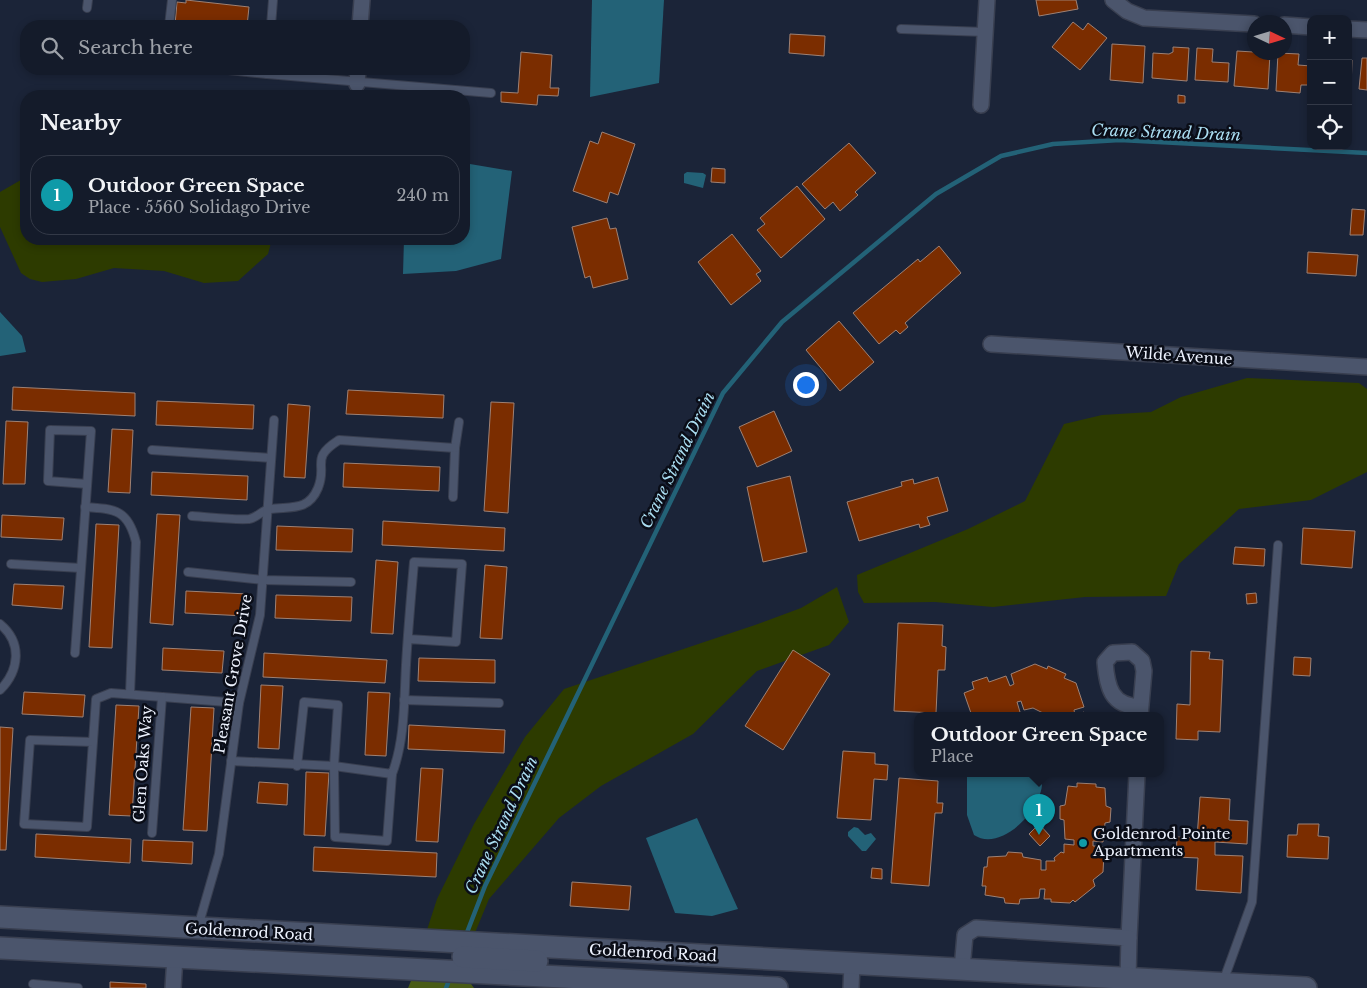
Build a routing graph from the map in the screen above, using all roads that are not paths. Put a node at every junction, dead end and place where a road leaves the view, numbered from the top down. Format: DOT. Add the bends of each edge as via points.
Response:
graph roads {
  1 [pos="172,0"];
  2 [pos="272,0"];
  3 [pos="362,0"];
  4 [pos="987,0"];
  5 [pos="1113,0"];
  6 [pos="170,20"];
  7 [pos="271,20"];
  8 [pos="360,20"];
  9 [pos="1247,24"];
  10 [pos="1292,25"];
  11 [pos="1307,26"];
  12 [pos="1352,28"];
  13 [pos="901,29"];
  14 [pos="1367,30"];
  15 [pos="985,32"];
  16 [pos="319,75"];
  17 [pos="357,78"];
  18 [pos="464,90"];
  19 [pos="470,91"];
  20 [pos="491,93"];
  21 [pos="981,105"];
  22 [pos="991,344"];
  23 [pos="1367,368"];
  24 [pos="274,420"];
  25 [pos="458,422"];
  26 [pos="455,448"];
  27 [pos="152,450"];
  28 [pos="271,458"];
  29 [pos="87,484"];
  30 [pos="453,497"];
  31 [pos="85,507"];
  32 [pos="268,509"];
  33 [pos="192,516"];
  34 [pos="1278,544"];
  35 [pos="11,564"];
  36 [pos="81,568"];
  37 [pos="188,572"];
  38 [pos="263,580"];
  39 [pos="350,582"];
  40 [pos="0,624"];
  41 [pos="408,639"];
  42 [pos="75,653"];
  43 [pos="0,690"];
  44 [pos="130,694"];
  45 [pos="162,697"];
  46 [pos="404,700"];
  47 [pos="238,703"];
  48 [pos="499,704"];
  49 [pos="93,742"];
  50 [pos="231,761"];
  51 [pos="297,766"];
  52 [pos="334,766"];
  53 [pos="392,774"];
  54 [pos="1137,777"];
  55 [pos="152,833"];
  56 [pos="0,917"];
  57 [pos="198,929"];
  58 [pos="1129,938"];
  59 [pos="0,948"];
  60 [pos="22,949"];
  61 [pos="434,956"];
  62 [pos="175,957"];
  63 [pos="504,959"];
  64 [pos="803,961"];
  65 [pos="852,964"];
  66 [pos="962,970"];
  67 [pos="1128,978"];
  68 [pos="33,984"];
  69 [pos="608,984"];
  70 [pos="1223,984"];
  71 [pos="78,988"];
  72 [pos="173,988"];
  73 [pos="777,988"];
  74 [pos="851,988"];
  75 [pos="1306,988"];
  1 -- 6 [label="lane"];
  2 -- 7 [label="lane"];
  3 -- 8 [label="street"];
  4 -- 15 [label="street"];
  5 -- 9 [label="street" via="1144,18"];
  10 -- 11 [label="street"];
  12 -- 14 [label="street"];
  13 -- 15 [label="lane"];
  15 -- 21 [label="street"];
  16 -- 17 [label="lane"];
  17 -- 18 [label="lane"];
  19 -- 20 [label="lane"];
  22 -- 23 [label="street, Wilde Avenue"];
  24 -- 28 [label="lane, Pleasant Grove Drive"];
  25 -- 26 [label="lane"];
  26 -- 30 [label="lane"];
  26 -- 32 [label="lane" via="340,440 321,456 319,486 312,498 303,506 292,509"];
  27 -- 28 [label="lane"];
  28 -- 32 [label="lane, Pleasant Grove Drive"];
  29 -- 29 [label="lane" via="48,481 50,430 91,432"];
  29 -- 31 [label="lane"];
  31 -- 36 [label="lane"];
  31 -- 44 [label="lane" via="110,509 123,515 134,533"];
  32 -- 33 [label="lane" via="252,519"];
  32 -- 38 [label="lane, Pleasant Grove Drive"];
  34 -- 70 [label="lane" via="1252,902"];
  35 -- 36 [label="lane"];
  36 -- 42 [label="lane"];
  37 -- 38 [label="lane"];
  38 -- 39 [label="lane"];
  38 -- 47 [label="lane, Pleasant Grove Drive" via="260,615"];
  40 -- 43 [label="lane" via="14,642 17,654 10,680"];
  41 -- 41 [label="lane" via="414,562 462,564 456,642"];
  41 -- 46 [label="lane"];
  44 -- 45 [label="lane"];
  44 -- 49 [label="lane" via="111,693 96,699"];
  45 -- 47 [label="lane"];
  45 -- 55 [label="lane, Glen Oaks Way"];
  46 -- 48 [label="lane"];
  46 -- 53 [label="lane" via="400,755"];
  47 -- 50 [label="lane, Pleasant Grove Drive"];
  49 -- 49 [label="lane" via="87,827 24,824 30,740"];
  50 -- 51 [label="lane"];
  50 -- 57 [label="lane, Pleasant Grove Drive" via="219,854"];
  51 -- 52 [label="lane"];
  51 -- 52 [label="lane" via="304,702 338,705"];
  52 -- 53 [label="lane"];
  52 -- 53 [label="lane" via="335,837 387,841"];
  54 -- 58 [label="street"];
  56 -- 57 [label="main road, Goldenrod Road"];
  57 -- 60 [label="main road" via="180,942 62,936"];
  57 -- 61 [label="main road, Goldenrod Road"];
  58 -- 66 [label="street" via="976,928 965,936"];
  58 -- 67 [label="street"];
  59 -- 60 [label="main road, Goldenrod Road"];
  60 -- 62 [label="main road, Goldenrod Road"];
  61 -- 62 [label="main road, Goldenrod Road" via="382,967"];
  61 -- 63 [label="main road, Goldenrod Road"];
  61 -- 63 [label="main road, Goldenrod Road"];
  62 -- 72 [label="street"];
  63 -- 64 [label="main road, Goldenrod Road" via="615,951"];
  63 -- 69 [label="main road, Goldenrod Road"];
  64 -- 65 [label="main road, Goldenrod Road"];
  64 -- 69 [label="main road" via="634,965 618,972"];
  65 -- 66 [label="main road, Goldenrod Road"];
  65 -- 74 [label="street"];
  66 -- 67 [label="main road, Goldenrod Road"];
  67 -- 70 [label="main road, Goldenrod Road"];
  68 -- 71 [label="lane"];
  69 -- 73 [label="main road, Goldenrod Road"];
  70 -- 75 [label="main road, Goldenrod Road"];
}
